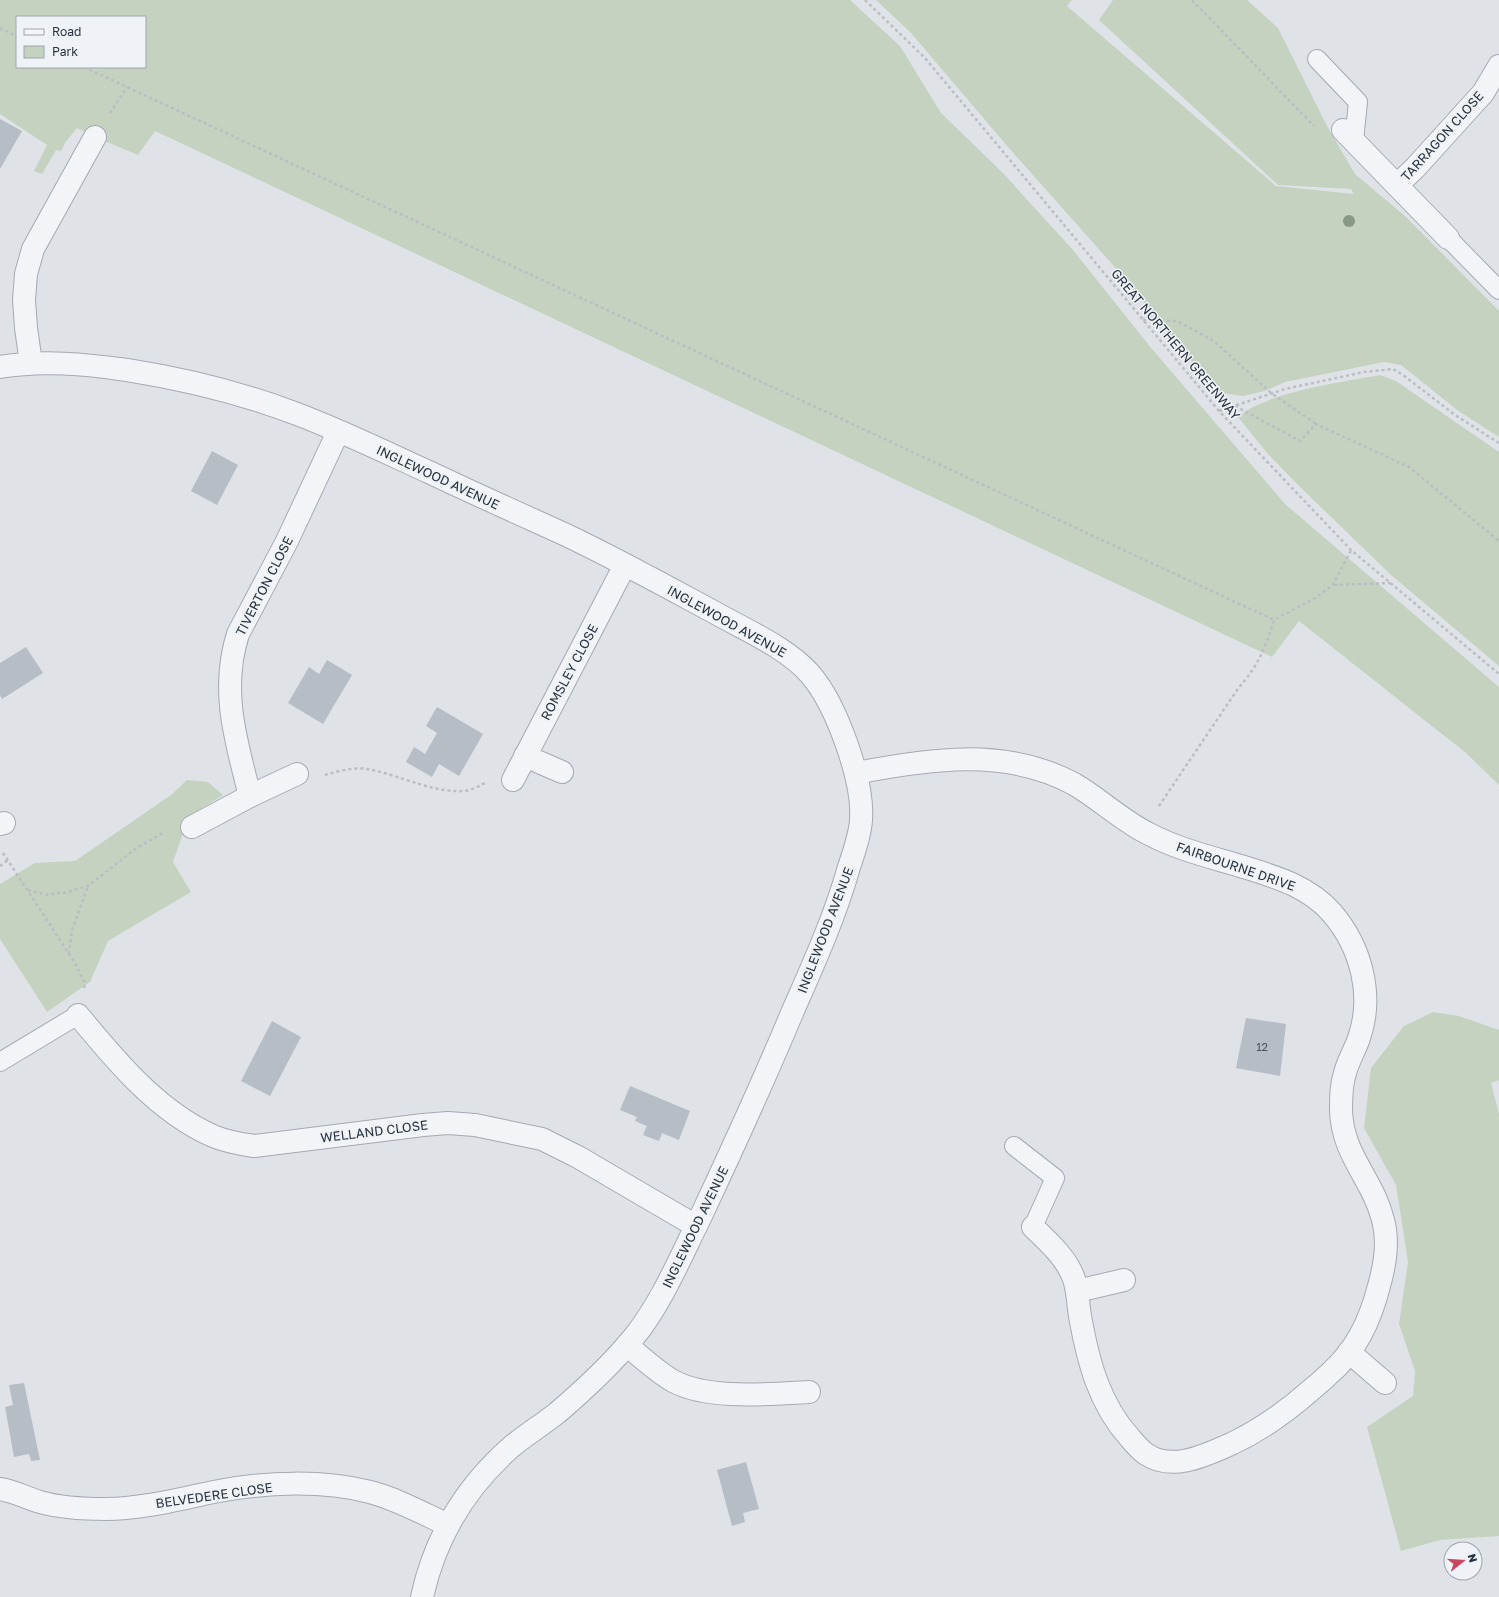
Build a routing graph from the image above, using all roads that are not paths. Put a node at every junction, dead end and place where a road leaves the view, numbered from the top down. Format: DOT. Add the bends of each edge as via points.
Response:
graph roads {
  1 [pos="1317,60"];
  2 [pos="1499,66"];
  3 [pos="1349,136"];
  4 [pos="94,138"];
  5 [pos="1397,185"];
  6 [pos="1448,238"];
  7 [pos="1499,290"];
  8 [pos="31,363"];
  9 [pos="0,367"];
  10 [pos="338,432"];
  11 [pos="625,565"];
  12 [pos="525,756"];
  13 [pos="562,772"];
  14 [pos="856,773"];
  15 [pos="297,774"];
  16 [pos="513,780"];
  17 [pos="250,796"];
  18 [pos="192,827"];
  19 [pos="78,1015"];
  20 [pos="0,1062"];
  21 [pos="1014,1146"];
  22 [pos="696,1226"];
  23 [pos="1033,1227"];
  24 [pos="1124,1280"];
  25 [pos="1077,1291"];
  26 [pos="628,1345"];
  27 [pos="1350,1352"];
  28 [pos="1385,1383"];
  29 [pos="809,1392"];
  30 [pos="0,1488"];
  31 [pos="448,1525"];
  32 [pos="422,1597"];
  1 -- 3 [label="lane" via="1358,102"];
  2 -- 5 [label="street, TARRAGON CLOSE" via="1483,92"];
  3 -- 5 [label="street, TARRAGON CLOSE"];
  4 -- 8 [label="street" via="40,236 26,274 24,300"];
  5 -- 6 [label="street, TARRAGON CLOSE"];
  6 -- 7 [label="lane"];
  8 -- 9 [label="street, INGLEWOOD AVENUE"];
  8 -- 10 [label="street, INGLEWOOD AVENUE" via="115,368 174,378 254,400"];
  10 -- 11 [label="street, INGLEWOOD AVENUE" via="571,537"];
  10 -- 17 [label="street, TIVERTON CLOSE" via="287,541 238,634 233,650 230,670 233,726"];
  11 -- 12 [label="street, ROMSLEY CLOSE"];
  11 -- 14 [label="street, INGLEWOOD AVENUE" via="762,638 800,664 811,675 827,701"];
  12 -- 13 [label="street"];
  12 -- 16 [label="street, ROMSLEY CLOSE"];
  14 -- 22 [label="street, INGLEWOOD AVENUE" via="861,820 840,899 760,1090"];
  14 -- 27 [label="street, FAIRBOURNE DRIVE" via="946,760 1002,760 1032,767 1076,785 1141,830 1171,844 1280,879 1308,892 1339,922 1358,956 1365,997 1365,1018 1345,1073 1342,1089 1342,1127 1349,1149 1380,1210 1385,1224 1386,1243 1382,1277 1372,1313"];
  15 -- 17 [label="street"];
  17 -- 18 [label="street"];
  19 -- 20 [label="lane"];
  19 -- 22 [label="street, WELLAND CLOSE" via="124,1069 162,1103 213,1136 254,1146 423,1125 475,1125 542,1139 578,1157"];
  21 -- 23 [label="lane" via="1055,1178"];
  22 -- 26 [label="street, INGLEWOOD AVENUE" via="664,1290"];
  23 -- 25 [label="street, FAIRBOURNE DRIVE" via="1069,1268"];
  24 -- 25 [label="street"];
  25 -- 27 [label="street, FAIRBOURNE DRIVE" via="1092,1367 1108,1409 1137,1446 1158,1460 1186,1460 1244,1438 1297,1403"];
  26 -- 29 [label="street" via="658,1372 696,1390 750,1394"];
  26 -- 31 [label="street, INGLEWOOD AVENUE" via="560,1409 496,1461 464,1499"];
  27 -- 28 [label="street"];
  30 -- 31 [label="street, BELVEDERE CLOSE" via="55,1506 107,1509 134,1507 229,1490 293,1484 322,1485 371,1492"];
  31 -- 32 [label="street, INGLEWOOD AVENUE" via="433,1559"];
}
